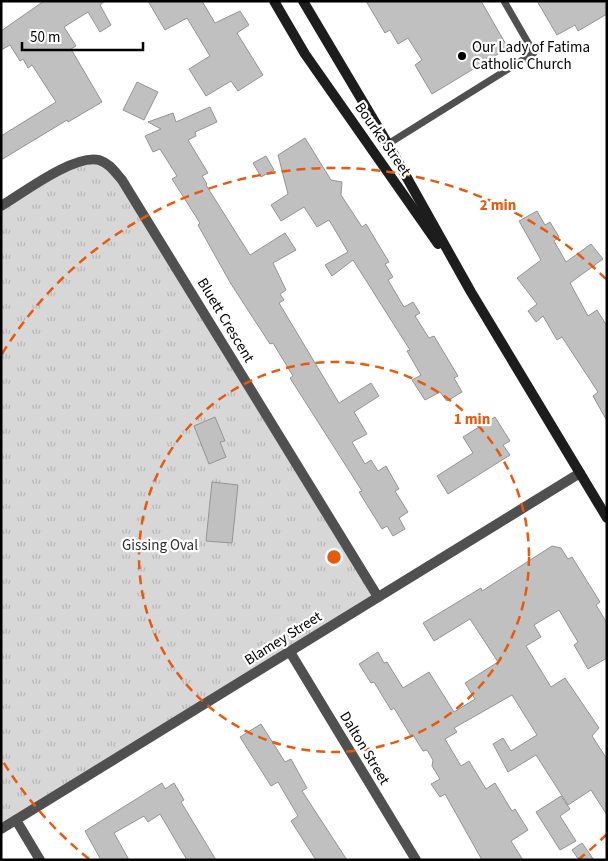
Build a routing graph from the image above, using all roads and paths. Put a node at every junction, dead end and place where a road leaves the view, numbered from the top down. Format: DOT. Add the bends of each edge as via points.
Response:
graph roads {
  1 [pos="274,1"];
  2 [pos="303,1"];
  3 [pos="504,1"];
  4 [pos="388,144"];
  5 [pos="1,206"];
  6 [pos="471,292"];
  7 [pos="580,473"];
  8 [pos="607,518"];
  9 [pos="378,597"];
  10 [pos="290,652"];
  11 [pos="16,820"];
  12 [pos="1,829"];
  13 [pos="40,860"];
  14 [pos="416,860"];
  1 -- 6 [label="main road, Bourke Street" via="305,54"];
  2 -- 4 [label="main road, Bourke Street"];
  3 -- 4 [label="lane" via="534,52"];
  4 -- 6 [label="main road, Bourke Street"];
  5 -- 9 [label="street, Bluett Crescent" via="82,160 98,160 111,166"];
  6 -- 7 [label="main road, Bourke Street"];
  7 -- 8 [label="main road, Bourke Street"];
  7 -- 9 [label="street, Blamey Street"];
  9 -- 10 [label="street, Blamey Street"];
  10 -- 11 [label="street, Blamey Street"];
  10 -- 14 [label="street, Dalton Street"];
  11 -- 12 [label="street, Blamey Street"];
  11 -- 13 [label="street"];
}
